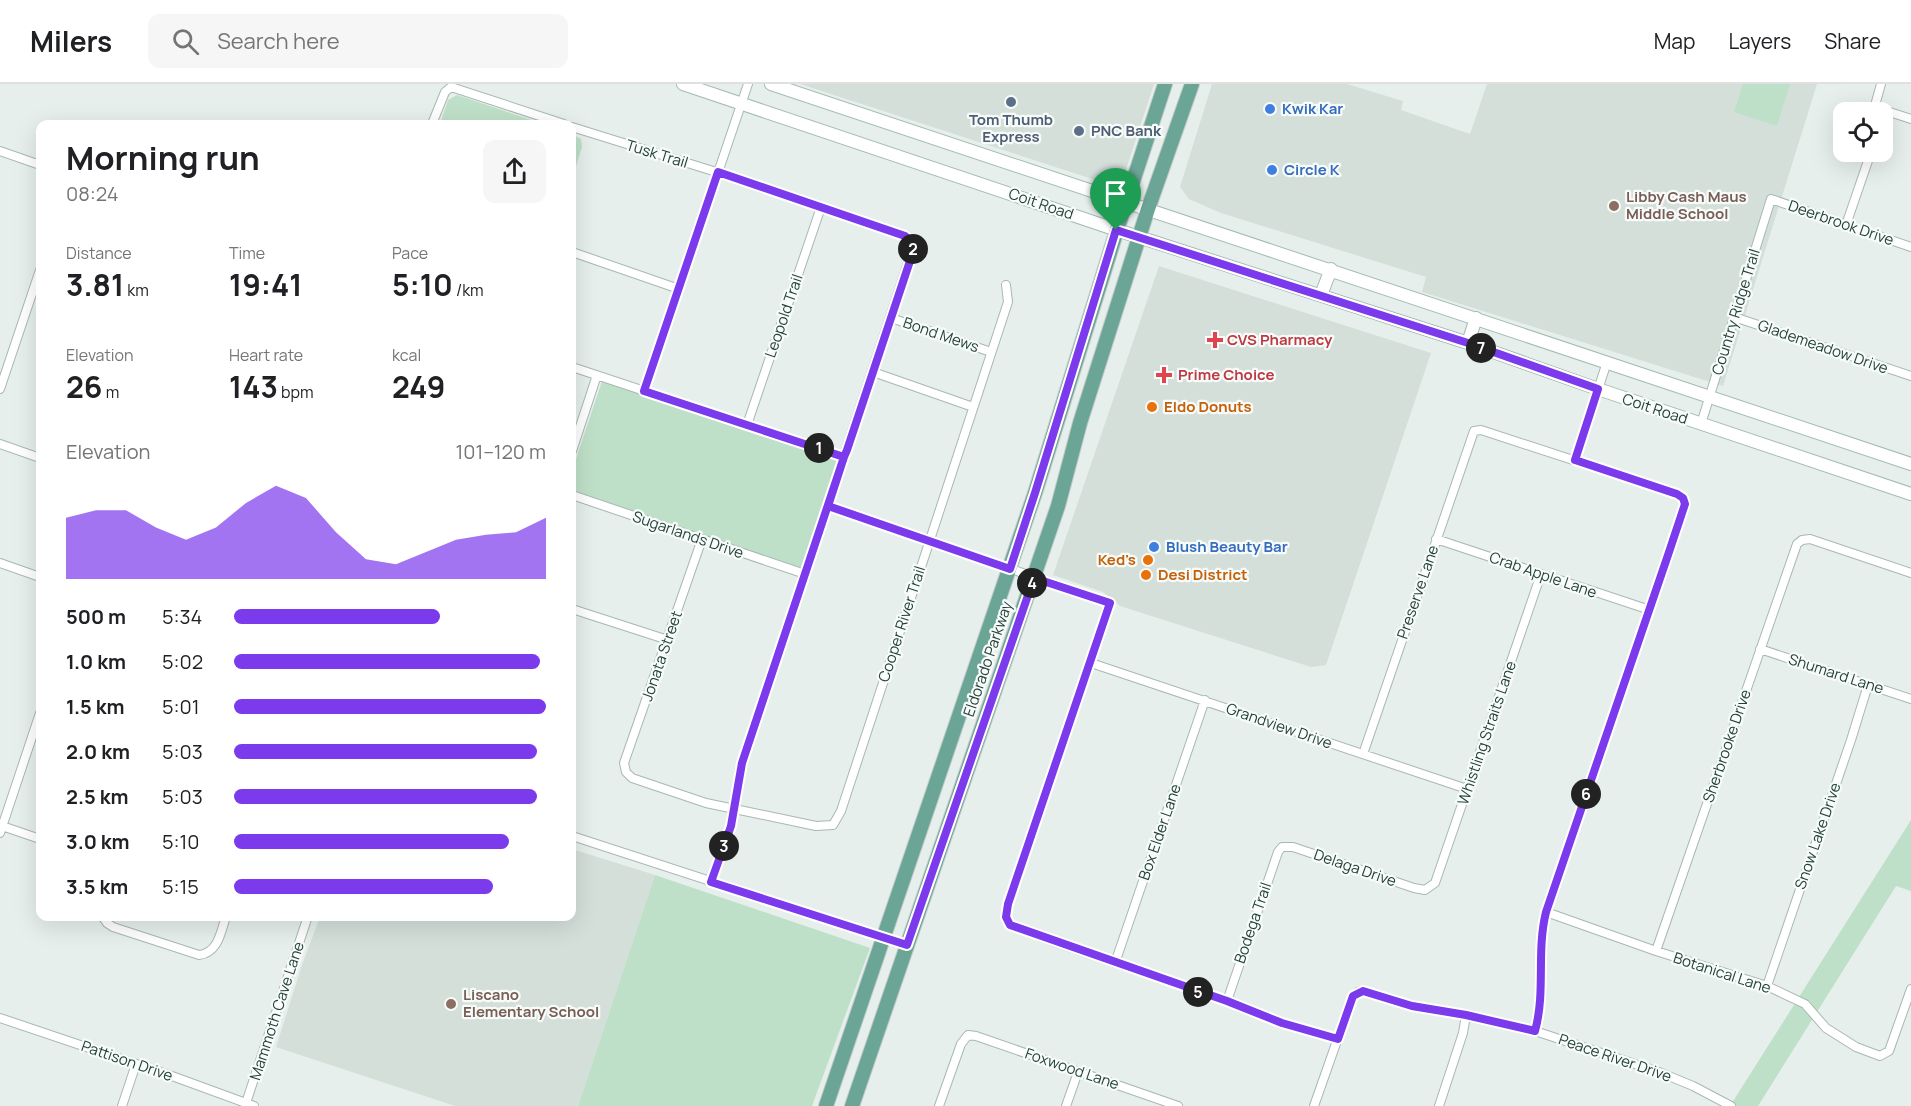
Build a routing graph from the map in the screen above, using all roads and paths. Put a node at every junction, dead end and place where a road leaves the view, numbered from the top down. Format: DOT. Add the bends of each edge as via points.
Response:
graph roads {
  1 [pos="683,84"];
  2 [pos="748,84"];
  3 [pos="771,84"];
  4 [pos="1166,84"];
  5 [pos="1192,84"];
  6 [pos="1881,84"];
  7 [pos="1876,102"];
  8 [pos="741,103"];
  9 [pos="1893,115"];
  10 [pos="1911,119"];
  11 [pos="434,120"];
  12 [pos="552,120"];
  13 [pos="576,128"];
  14 [pos="0,151"];
  15 [pos="1868,162"];
  16 [pos="36,164"];
  17 [pos="718,172"];
  18 [pos="1771,199"];
  19 [pos="1127,202"];
  20 [pos="821,207"];
  21 [pos="1149,209"];
  22 [pos="1846,225"];
  23 [pos="1116,230"];
  24 [pos="1141,237"];
  25 [pos="1911,247"];
  26 [pos="576,253"];
  27 [pos="1331,269"];
  28 [pos="36,282"];
  29 [pos="1006,285"];
  30 [pos="679,289"];
  31 [pos="1321,296"];
  32 [pos="1734,317"];
  33 [pos="891,318"];
  34 [pos="1476,318"];
  35 [pos="1468,343"];
  36 [pos="991,352"];
  37 [pos="1607,362"];
  38 [pos="576,367"];
  39 [pos="873,372"];
  40 [pos="597,375"];
  41 [pos="1911,376"];
  42 [pos="0,389"];
  43 [pos="1598,389"];
  44 [pos="644,391"];
  45 [pos="1709,397"];
  46 [pos="973,407"];
  47 [pos="1058,416"];
  48 [pos="1080,423"];
  49 [pos="1701,424"];
  50 [pos="747,425"];
  51 [pos="576,439"];
  52 [pos="0,444"];
  53 [pos="36,457"];
  54 [pos="844,457"];
  55 [pos="1575,460"];
  56 [pos="1911,464"];
  57 [pos="1911,494"];
  58 [pos="576,496"];
  59 [pos="828,506"];
  60 [pos="702,539"];
  61 [pos="1436,539"];
  62 [pos="929,541"];
  63 [pos="0,563"];
  64 [pos="1010,569"];
  65 [pos="1541,573"];
  66 [pos="1911,573"];
  67 [pos="805,574"];
  68 [pos="36,576"];
  69 [pos="1034,578"];
  70 [pos="576,610"];
  71 [pos="1650,610"];
  72 [pos="668,640"];
  73 [pos="1760,650"];
  74 [pos="1091,663"];
  75 [pos="1868,685"];
  76 [pos="1911,699"];
  77 [pos="1205,700"];
  78 [pos="36,725"];
  79 [pos="1363,754"];
  80 [pos="1467,789"];
  81 [pos="734,809"];
  82 [pos="1,829"];
  83 [pos="576,837"];
  84 [pos="36,838"];
  85 [pos="1282,847"];
  86 [pos="711,882"];
  87 [pos="1428,889"];
  88 [pos="1546,912"];
  89 [pos="107,921"];
  90 [pos="224,921"];
  91 [pos="306,921"];
  92 [pos="883,939"];
  93 [pos="907,945"];
  94 [pos="1656,951"];
  95 [pos="1115,963"];
  96 [pos="1767,986"];
  97 [pos="1911,989"];
  98 [pos="1227,1001"];
  99 [pos="1466,1015"];
  100 [pos="0,1018"];
  101 [pos="1535,1031"];
  102 [pos="1338,1039"];
  103 [pos="136,1064"];
  104 [pos="1078,1072"];
  105 [pos="248,1105"];
  106 [pos="122,1106"];
  107 [pos="826,1106"];
  108 [pos="852,1106"];
  109 [pos="939,1106"];
  110 [pos="1066,1106"];
  111 [pos="1178,1106"];
  112 [pos="1314,1106"];
  113 [pos="1439,1106"];
  114 [pos="1731,1106"];
  1 -- 8 [label="main road, Coit Road"];
  2 -- 8 [label="street"];
  3 -- 19 [label="main road, Coit Road"];
  4 -- 19 [label="main road, Eldorado Parkway"];
  5 -- 21 [label="main road, Eldorado Parkway"];
  6 -- 7 [label="street"];
  8 -- 17 [label="street"];
  8 -- 23 [label="main road, Coit Road"];
  9 -- 10 [label="street"];
  11 -- 12 [label="street" via="451,87"];
  13 -- 17 [label="street, Tusk Trail"];
  14 -- 16 [label="street"];
  15 -- 22 [label="street"];
  17 -- 20 [label="street, Tusk Trail"];
  17 -- 30 [label="street"];
  18 -- 22 [label="street, Deerbrook Drive"];
  18 -- 32 [label="street, Country Ridge Trail"];
  19 -- 21 [label="main road, Coit Road"];
  19 -- 23 [label="main road, Eldorado Parkway"];
  20 -- 33 [label="street, Tusk Trail" via="905,236 911,242 912,255"];
  20 -- 50 [label="street, Leopold Trail"];
  21 -- 24 [label="main road, Eldorado Parkway"];
  21 -- 27 [label="main road, Coit Road"];
  22 -- 25 [label="street, Deerbrook Drive"];
  23 -- 24 [label="main road, Coit Road"];
  23 -- 47 [label="main road, Eldorado Parkway"];
  24 -- 31 [label="main road, Coit Road"];
  24 -- 48 [label="main road, Eldorado Parkway"];
  26 -- 30 [label="street"];
  27 -- 31 [label="main road"];
  27 -- 34 [label="main road, Coit Road"];
  28 -- 42 [label="street"];
  29 -- 36 [label="street, Cooper River Trail" via="1008,302"];
  30 -- 44 [label="street"];
  31 -- 35 [label="main road, Coit Road"];
  32 -- 41 [label="street, Glademeadow Drive"];
  32 -- 45 [label="street, Country Ridge Trail"];
  33 -- 36 [label="street, Bond Mews"];
  33 -- 39 [label="street"];
  34 -- 35 [label="main road"];
  34 -- 37 [label="main road, Coit Road"];
  35 -- 43 [label="main road, Coit Road"];
  36 -- 46 [label="street, Cooper River Trail"];
  37 -- 43 [label="street"];
  37 -- 45 [label="main road, Coit Road"];
  38 -- 40 [label="street"];
  39 -- 46 [label="street"];
  39 -- 54 [label="street"];
  40 -- 44 [label="street"];
  40 -- 51 [label="street"];
  43 -- 49 [label="main road, Coit Road"];
  43 -- 55 [label="street"];
  44 -- 50 [label="street"];
  45 -- 49 [label="street, Country Ridge Trail"];
  45 -- 56 [label="main road, Coit Road"];
  46 -- 62 [label="street, Cooper River Trail"];
  47 -- 48 [label="main road"];
  47 -- 64 [label="main road, Eldorado Parkway"];
  48 -- 69 [label="main road, Eldorado Parkway"];
  49 -- 57 [label="main road, Coit Road"];
  50 -- 54 [label="street"];
  52 -- 53 [label="street"];
  54 -- 59 [label="street"];
  55 -- 61 [label="street, Preserve Lane" via="1474,431"];
  55 -- 71 [label="street" via="1683,498 1685,504"];
  58 -- 60 [label="street, Sugarlands Drive"];
  59 -- 62 [label="street"];
  59 -- 67 [label="street"];
  60 -- 67 [label="street, Sugarlands Drive"];
  60 -- 72 [label="street, Jonata Street"];
  61 -- 65 [label="street, Crab Apple Lane"];
  61 -- 79 [label="street, Preserve Lane"];
  62 -- 64 [label="street"];
  62 -- 81 [label="street, Cooper River Trail" via="841,811 833,825 816,826"];
  63 -- 68 [label="street"];
  64 -- 69 [label="street"];
  64 -- 92 [label="main road, Eldorado Parkway"];
  65 -- 71 [label="street, Crab Apple Lane"];
  65 -- 80 [label="street, Whistling Straits Lane"];
  66 -- 73 [label="street, Sherbrooke Drive" via="1810,539 1799,542"];
  67 -- 81 [label="street" via="742,763"];
  69 -- 74 [label="street" via="1110,603"];
  69 -- 93 [label="main road, Eldorado Parkway"];
  70 -- 72 [label="street"];
  71 -- 88 [label="street"];
  72 -- 81 [label="street, Jonata Street" via="624,763 626,772 632,778 675,794"];
  73 -- 75 [label="street, Shumard Lane"];
  73 -- 94 [label="street, Sherbrooke Drive"];
  74 -- 77 [label="street, Grandview Drive"];
  74 -- 95 [label="street" via="1006,913 1007,922 1014,928"];
  75 -- 76 [label="street, Shumard Lane"];
  75 -- 96 [label="street, Snow Lake Drive"];
  77 -- 79 [label="street, Grandview Drive"];
  77 -- 95 [label="street, Box Elder Lane"];
  78 -- 82 [label="street"];
  79 -- 80 [label="street, Grandview Drive"];
  80 -- 87 [label="street, Whistling Straits Lane" via="1435,883"];
  81 -- 86 [label="street"];
  82 -- 84 [label="street"];
  83 -- 86 [label="street"];
  85 -- 87 [label="street, Delaga Drive" via="1293,847 1414,888"];
  85 -- 98 [label="street, Bodega Trail"];
  86 -- 92 [label="street"];
  88 -- 94 [label="street, Botanical Lane"];
  88 -- 101 [label="street" via="1539,953 1541,1005"];
  89 -- 90 [label="street" via="113,927 194,954 208,953 216,944"];
  91 -- 105 [label="street, Mammoth Cave Lane"];
  92 -- 93 [label="street"];
  92 -- 107 [label="main road, Eldorado Parkway"];
  93 -- 108 [label="main road, Eldorado Parkway"];
  94 -- 96 [label="street, Botanical Lane"];
  95 -- 98 [label="street"];
  96 -- 97 [label="street, Botanical Lane" via="1805,1004 1826,1028 1874,1055 1885,1055 1893,1043"];
  98 -- 102 [label="street" via="1282,1023"];
  99 -- 101 [label="street, Peace River Drive"];
  99 -- 102 [label="street, Peace River Drive" via="1412,1006 1366,991 1355,994"];
  99 -- 113 [label="street"];
  100 -- 103 [label="street, Pattison Drive"];
  101 -- 114 [label="street, Peace River Drive" via="1659,1072"];
  102 -- 112 [label="street"];
  103 -- 105 [label="street, Pattison Drive"];
  103 -- 106 [label="street"];
  104 -- 109 [label="street, Foxwood Lane" via="966,1035"];
  104 -- 110 [label="street"];
  104 -- 111 [label="street, Foxwood Lane"];
}
